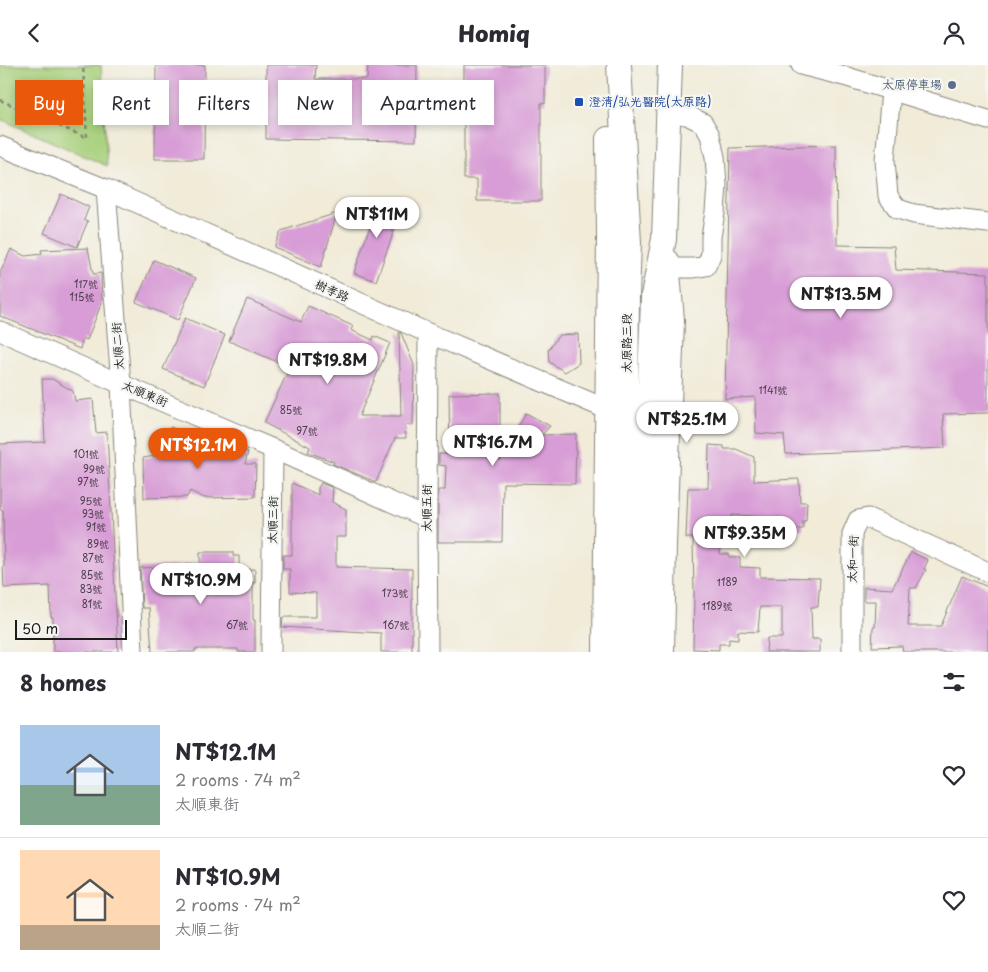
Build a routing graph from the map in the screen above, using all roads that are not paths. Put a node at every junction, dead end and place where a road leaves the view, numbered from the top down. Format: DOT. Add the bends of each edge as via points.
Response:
graph roads {
  1 [pos="609,65"];
  2 [pos="619,65"];
  3 [pos="670,65"];
  4 [pos="801,65"];
  5 [pos="891,91"];
  6 [pos="668,112"];
  7 [pos="988,120"];
  8 [pos="0,146"];
  9 [pos="106,189"];
  10 [pos="988,223"];
  11 [pos="664,239"];
  12 [pos="668,268"];
  13 [pos="0,331"];
  14 [pos="428,333"];
  15 [pos="121,385"];
  16 [pos="638,417"];
  17 [pos="273,449"];
  18 [pos="427,518"];
  19 [pos="988,572"];
  20 [pos="133,652"];
  21 [pos="271,652"];
  22 [pos="428,652"];
  23 [pos="605,652"];
  24 [pos="624,652"];
  25 [pos="644,652"];
  26 [pos="662,652"];
  27 [pos="852,652"];
  1 -- 16 [label="main road, 太原路三段" via="609,235"];
  2 -- 16 [label="main road, 太原路三段" via="629,243 627,296"];
  3 -- 6 [label="main road, 太原路三段"];
  4 -- 5 [label="street"];
  5 -- 7 [label="street"];
  5 -- 10 [label="street" via="885,160 888,196 898,209 914,214"];
  6 -- 11 [label="main road, 太原路三段"];
  6 -- 12 [label="street" via="687,115 703,123 710,135 715,157 717,185 711,255 706,266"];
  8 -- 9 [label="street, 樹孝路"];
  9 -- 14 [label="street, 樹孝路"];
  9 -- 15 [label="street, 太順二街"];
  11 -- 12 [label="main road, 太原路三段"];
  11 -- 16 [label="main road, 太原路三段" via="653,296"];
  12 -- 16 [label="main road, 太原路三段" via="672,320"];
  13 -- 15 [label="street, 太順東街"];
  14 -- 16 [label="street, 樹孝路"];
  14 -- 18 [label="street, 太順五街"];
  15 -- 17 [label="street, 太順東街"];
  15 -- 20 [label="street, 太順二街"];
  16 -- 23 [label="main road, 太原路三段"];
  16 -- 24 [label="main road, 太原路三段"];
  16 -- 25 [label="main road, 太原路三段"];
  16 -- 26 [label="main road, 太原路三段" via="664,534"];
  17 -- 18 [label="street, 太順東街"];
  17 -- 21 [label="street, 太順三街"];
  18 -- 22 [label="street, 太順五街"];
  19 -- 27 [label="street, 太和一街" via="868,518 858,520 852,534"];
}
